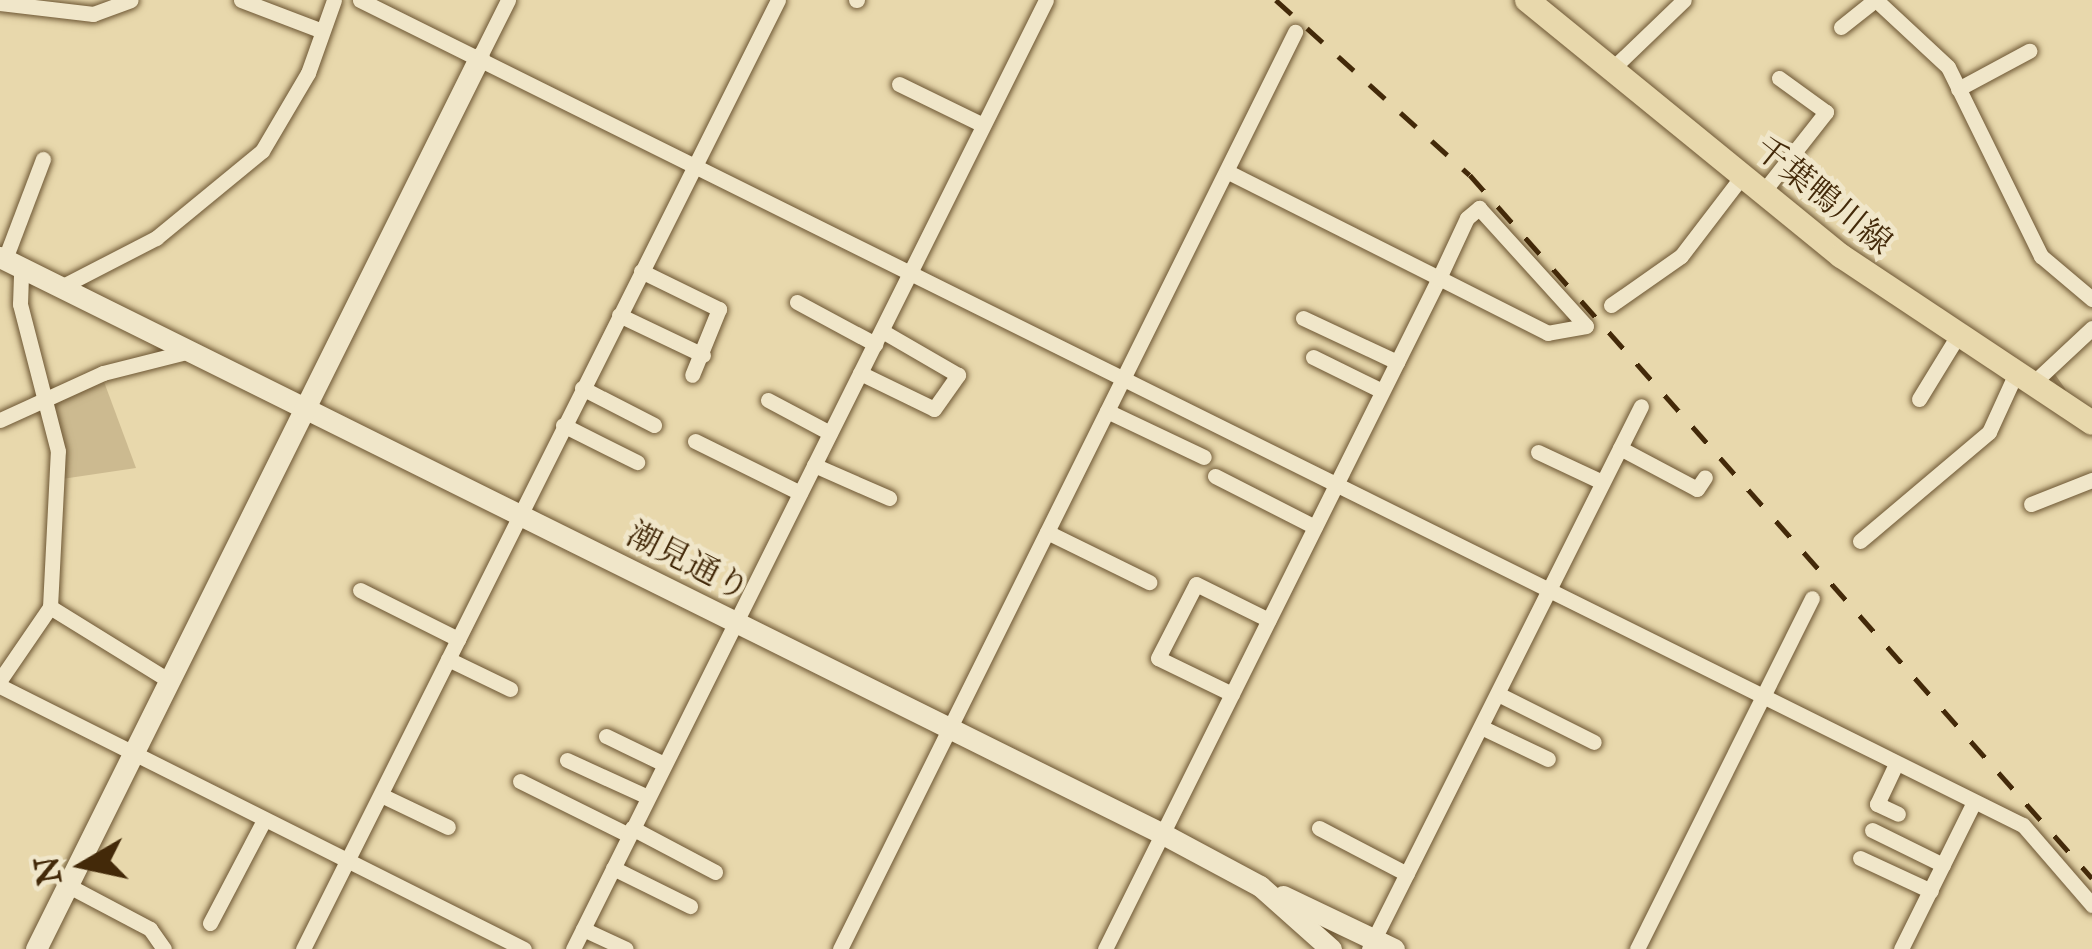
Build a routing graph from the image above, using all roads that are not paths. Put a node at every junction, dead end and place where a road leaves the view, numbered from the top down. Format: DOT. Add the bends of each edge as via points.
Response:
graph roads {
  1 [pos="131,0"];
  2 [pos="241,0"];
  3 [pos="334,0"];
  4 [pos="360,0"];
  5 [pos="508,0"];
  6 [pos="778,0"];
  7 [pos="1046,0"];
  8 [pos="1527,0"];
  9 [pos="1876,0"];
  10 [pos="1676,2"];
  11 [pos="0,3"];
  12 [pos="1841,27"];
  13 [pos="322,31"];
  14 [pos="1295,32"];
  15 [pos="2030,51"];
  16 [pos="479,58"];
  17 [pos="1612,68"];
  18 [pos="1779,78"];
  19 [pos="899,84"];
  20 [pos="1958,89"];
  21 [pos="982,125"];
  22 [pos="43,159"];
  23 [pos="693,165"];
  24 [pos="1228,172"];
  25 [pos="1743,176"];
  26 [pos="1763,192"];
  27 [pos="9,260"];
  28 [pos="640,271"];
  29 [pos="910,275"];
  30 [pos="1439,278"];
  31 [pos="63,286"];
  32 [pos="2092,299"];
  33 [pos="796,302"];
  34 [pos="1611,304"];
  35 [pos="619,314"];
  36 [pos="1303,318"];
  37 [pos="2092,328"];
  38 [pos="1957,337"];
  39 [pos="878,338"];
  40 [pos="190,350"];
  41 [pos="703,355"];
  42 [pos="1312,356"];
  43 [pos="1397,362"];
  44 [pos="860,374"];
  45 [pos="692,375"];
  46 [pos="2024,379"];
  47 [pos="1123,380"];
  48 [pos="582,388"];
  49 [pos="1382,392"];
  50 [pos="46,399"];
  51 [pos="768,400"];
  52 [pos="1918,400"];
  53 [pos="1641,406"];
  54 [pos="307,408"];
  55 [pos="1107,411"];
  56 [pos="0,420"];
  57 [pos="2092,423"];
  58 [pos="563,425"];
  59 [pos="654,425"];
  60 [pos="830,433"];
  61 [pos="695,441"];
  62 [pos="1620,448"];
  63 [pos="1538,452"];
  64 [pos="1204,457"];
  65 [pos="637,462"];
  66 [pos="814,465"];
  67 [pos="1215,476"];
  68 [pos="1706,477"];
  69 [pos="2092,480"];
  70 [pos="1602,482"];
  71 [pos="1336,485"];
  72 [pos="800,493"];
  73 [pos="2077,497"];
  74 [pos="889,498"];
  75 [pos="2031,504"];
  76 [pos="519,515"];
  77 [pos="1315,527"];
  78 [pos="1047,532"];
  79 [pos="1860,541"];
  80 [pos="1149,582"];
  81 [pos="360,590"];
  82 [pos="1548,595"];
  83 [pos="1812,598"];
  84 [pos="50,607"];
  85 [pos="1269,620"];
  86 [pos="735,623"];
  87 [pos="458,639"];
  88 [pos="448,659"];
  89 [pos="170,681"];
  90 [pos="0,683"];
  91 [pos="510,689"];
  92 [pos="1232,694"];
  93 [pos="1498,694"];
  94 [pos="1760,700"];
  95 [pos="1481,727"];
  96 [pos="949,730"];
  97 [pos="606,736"];
  98 [pos="1594,742"];
  99 [pos="134,754"];
  100 [pos="1548,759"];
  101 [pos="568,760"];
  102 [pos="664,764"];
  103 [pos="1895,766"];
  104 [pos="520,781"];
  105 [pos="380,795"];
  106 [pos="648,797"];
  107 [pos="1973,804"];
  108 [pos="1898,814"];
  109 [pos="264,820"];
  110 [pos="448,827"];
  111 [pos="1319,828"];
  112 [pos="1872,830"];
  113 [pos="630,831"];
  114 [pos="1162,835"];
  115 [pos="1861,858"];
  116 [pos="347,861"];
  117 [pos="1943,866"];
  118 [pos="613,868"];
  119 [pos="715,872"];
  120 [pos="1407,874"];
  121 [pos="68,885"];
  122 [pos="1260,886"];
  123 [pos="1931,891"];
  124 [pos="2092,905"];
  125 [pos="690,906"];
  126 [pos="210,923"];
  127 [pos="583,929"];
  128 [pos="1379,946"];
  129 [pos="35,949"];
  130 [pos="164,949"];
  131 [pos="302,949"];
  132 [pos="524,949"];
  133 [pos="573,949"];
  134 [pos="626,949"];
  135 [pos="840,949"];
  136 [pos="1105,949"];
  137 [pos="1331,949"];
  138 [pos="1637,949"];
  139 [pos="1901,949"];
  1 -- 11 [label="street" via="93,14"];
  2 -- 13 [label="street"];
  3 -- 13 [label="street"];
  4 -- 16 [label="street"];
  5 -- 16 [label="street"];
  6 -- 23 [label="street"];
  7 -- 21 [label="street"];
  8 -- 17 [label="main road, 千葉鴨川線"];
  9 -- 12 [label="street"];
  9 -- 20 [label="street" via="1948,67"];
  10 -- 17 [label="street"];
  13 -- 31 [label="street" via="290,110 262,151 156,238"];
  14 -- 24 [label="street"];
  15 -- 20 [label="street"];
  16 -- 23 [label="street"];
  16 -- 54 [label="street"];
  17 -- 25 [label="main road, 千葉鴨川線"];
  18 -- 26 [label="street" via="1826,112"];
  19 -- 21 [label="street"];
  20 -- 32 [label="street" via="2041,256"];
  21 -- 29 [label="street"];
  22 -- 27 [label="street"];
  23 -- 28 [label="street"];
  23 -- 29 [label="street"];
  24 -- 30 [label="street"];
  24 -- 47 [label="street"];
  25 -- 26 [label="main road, 千葉鴨川線"];
  25 -- 34 [label="street" via="1681,256"];
  26 -- 38 [label="main road, 千葉鴨川線"];
  27 -- 31 [label="street, 潮見通り"];
  27 -- 50 [label="street"];
  28 -- 35 [label="street"];
  28 -- 41 [label="street" via="718,310"];
  29 -- 39 [label="street"];
  29 -- 47 [label="street"];
  30 -- 30 [label="street" via="1479,208 1586,326 1548,333"];
  30 -- 43 [label="street"];
  31 -- 40 [label="street, 潮見通り"];
  33 -- 39 [label="street"];
  35 -- 41 [label="street"];
  35 -- 48 [label="street"];
  36 -- 43 [label="street"];
  37 -- 46 [label="street"];
  38 -- 46 [label="main road, 千葉鴨川線"];
  38 -- 52 [label="street"];
  39 -- 44 [label="street"];
  39 -- 44 [label="street" via="958,375 934,409"];
  40 -- 50 [label="street" via="103,373"];
  40 -- 54 [label="street, 潮見通り"];
  41 -- 45 [label="street"];
  42 -- 49 [label="street"];
  43 -- 49 [label="street"];
  44 -- 60 [label="street"];
  46 -- 57 [label="main road, 千葉鴨川線"];
  46 -- 79 [label="street" via="1989,432"];
  47 -- 55 [label="street"];
  47 -- 71 [label="street"];
  48 -- 58 [label="street"];
  48 -- 59 [label="street"];
  49 -- 71 [label="street"];
  50 -- 56 [label="street"];
  50 -- 84 [label="street" via="58,452"];
  51 -- 60 [label="street"];
  53 -- 62 [label="street"];
  54 -- 76 [label="street, 潮見通り"];
  54 -- 89 [label="street"];
  55 -- 64 [label="street"];
  55 -- 78 [label="street"];
  58 -- 65 [label="street"];
  58 -- 76 [label="street"];
  60 -- 66 [label="street"];
  61 -- 72 [label="street"];
  62 -- 68 [label="street" via="1697,489"];
  62 -- 70 [label="street"];
  63 -- 70 [label="street"];
  66 -- 72 [label="street"];
  66 -- 74 [label="street"];
  67 -- 77 [label="street"];
  69 -- 73 [label="street"];
  69 -- 75 [label="street"];
  70 -- 82 [label="street"];
  71 -- 77 [label="street"];
  71 -- 82 [label="street"];
  72 -- 86 [label="street"];
  76 -- 86 [label="street, 潮見通り"];
  76 -- 87 [label="street"];
  77 -- 85 [label="street"];
  78 -- 80 [label="street"];
  78 -- 96 [label="street"];
  81 -- 87 [label="street"];
  82 -- 93 [label="street"];
  82 -- 94 [label="street"];
  83 -- 94 [label="street"];
  84 -- 89 [label="street"];
  84 -- 90 [label="street"];
  85 -- 92 [label="street"];
  85 -- 92 [label="street" via="1196,584 1158,658"];
  86 -- 96 [label="street, 潮見通り"];
  86 -- 102 [label="street"];
  87 -- 88 [label="street"];
  88 -- 91 [label="street"];
  88 -- 105 [label="street"];
  89 -- 99 [label="street"];
  90 -- 99 [label="street"];
  92 -- 114 [label="street"];
  93 -- 95 [label="street"];
  93 -- 98 [label="street"];
  94 -- 103 [label="street"];
  94 -- 138 [label="street"];
  95 -- 100 [label="street"];
  95 -- 120 [label="street"];
  96 -- 114 [label="street, 潮見通り"];
  96 -- 135 [label="street"];
  97 -- 102 [label="street"];
  99 -- 109 [label="street"];
  99 -- 121 [label="street"];
  101 -- 106 [label="street"];
  102 -- 106 [label="street"];
  103 -- 107 [label="street"];
  103 -- 108 [label="street" via="1877,803"];
  104 -- 113 [label="street"];
  105 -- 110 [label="street"];
  105 -- 116 [label="street"];
  106 -- 113 [label="street"];
  107 -- 117 [label="street"];
  107 -- 124 [label="street" via="2023,825"];
  109 -- 116 [label="street"];
  109 -- 126 [label="street"];
  111 -- 120 [label="street"];
  112 -- 117 [label="street"];
  113 -- 118 [label="street"];
  113 -- 119 [label="street"];
  114 -- 122 [label="street, 潮見通り"];
  114 -- 136 [label="street"];
  115 -- 123 [label="street"];
  116 -- 131 [label="street"];
  116 -- 132 [label="street"];
  117 -- 123 [label="street"];
  118 -- 125 [label="street"];
  118 -- 127 [label="street"];
  120 -- 128 [label="street"];
  121 -- 129 [label="street"];
  121 -- 130 [label="street" via="151,928"];
  122 -- 128 [label="street"];
  122 -- 137 [label="street, 潮見通り"];
  123 -- 139 [label="street"];
  127 -- 133 [label="street"];
  127 -- 134 [label="street"];
}
